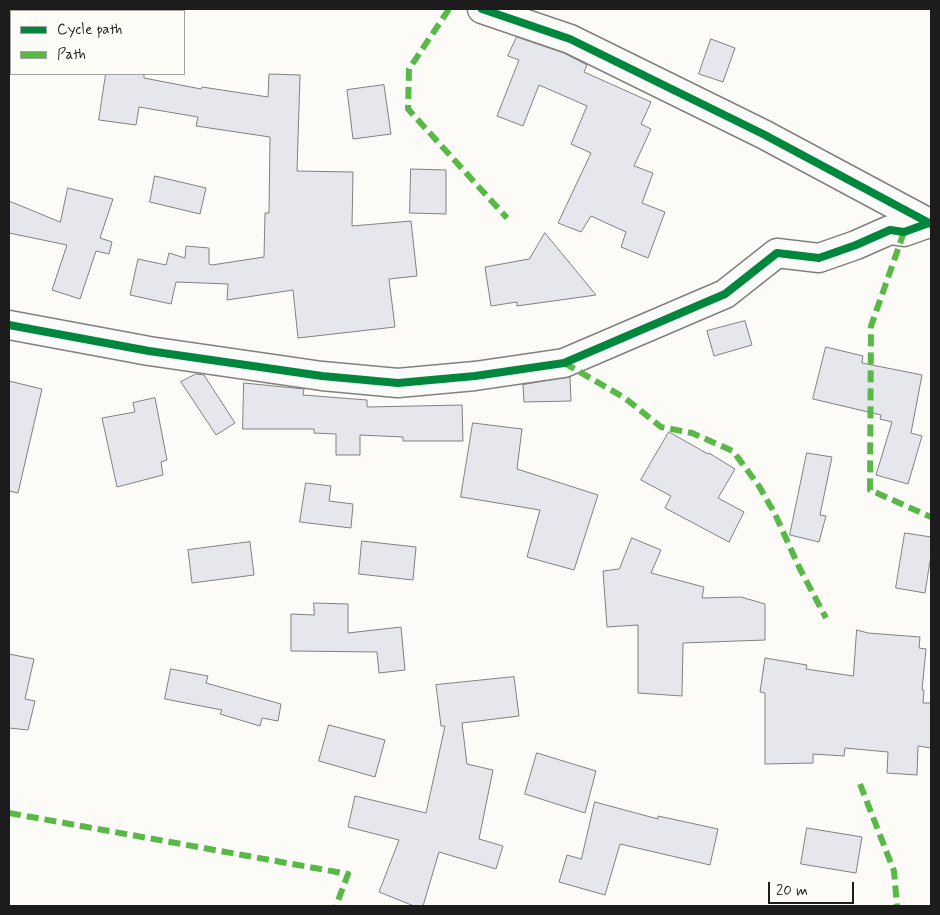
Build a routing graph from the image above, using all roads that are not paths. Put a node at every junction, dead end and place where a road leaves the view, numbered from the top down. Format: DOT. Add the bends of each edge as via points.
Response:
graph roads {
  1 [pos="482,9"];
  2 [pos="930,224"];
  3 [pos="9,325"];
  1 -- 2 [label="street" via="570,38 763,134"];
  2 -- 3 [label="street" via="904,232 890,230 819,258 777,253 725,294 564,363 475,376 398,383 322,376 149,351"];
}
